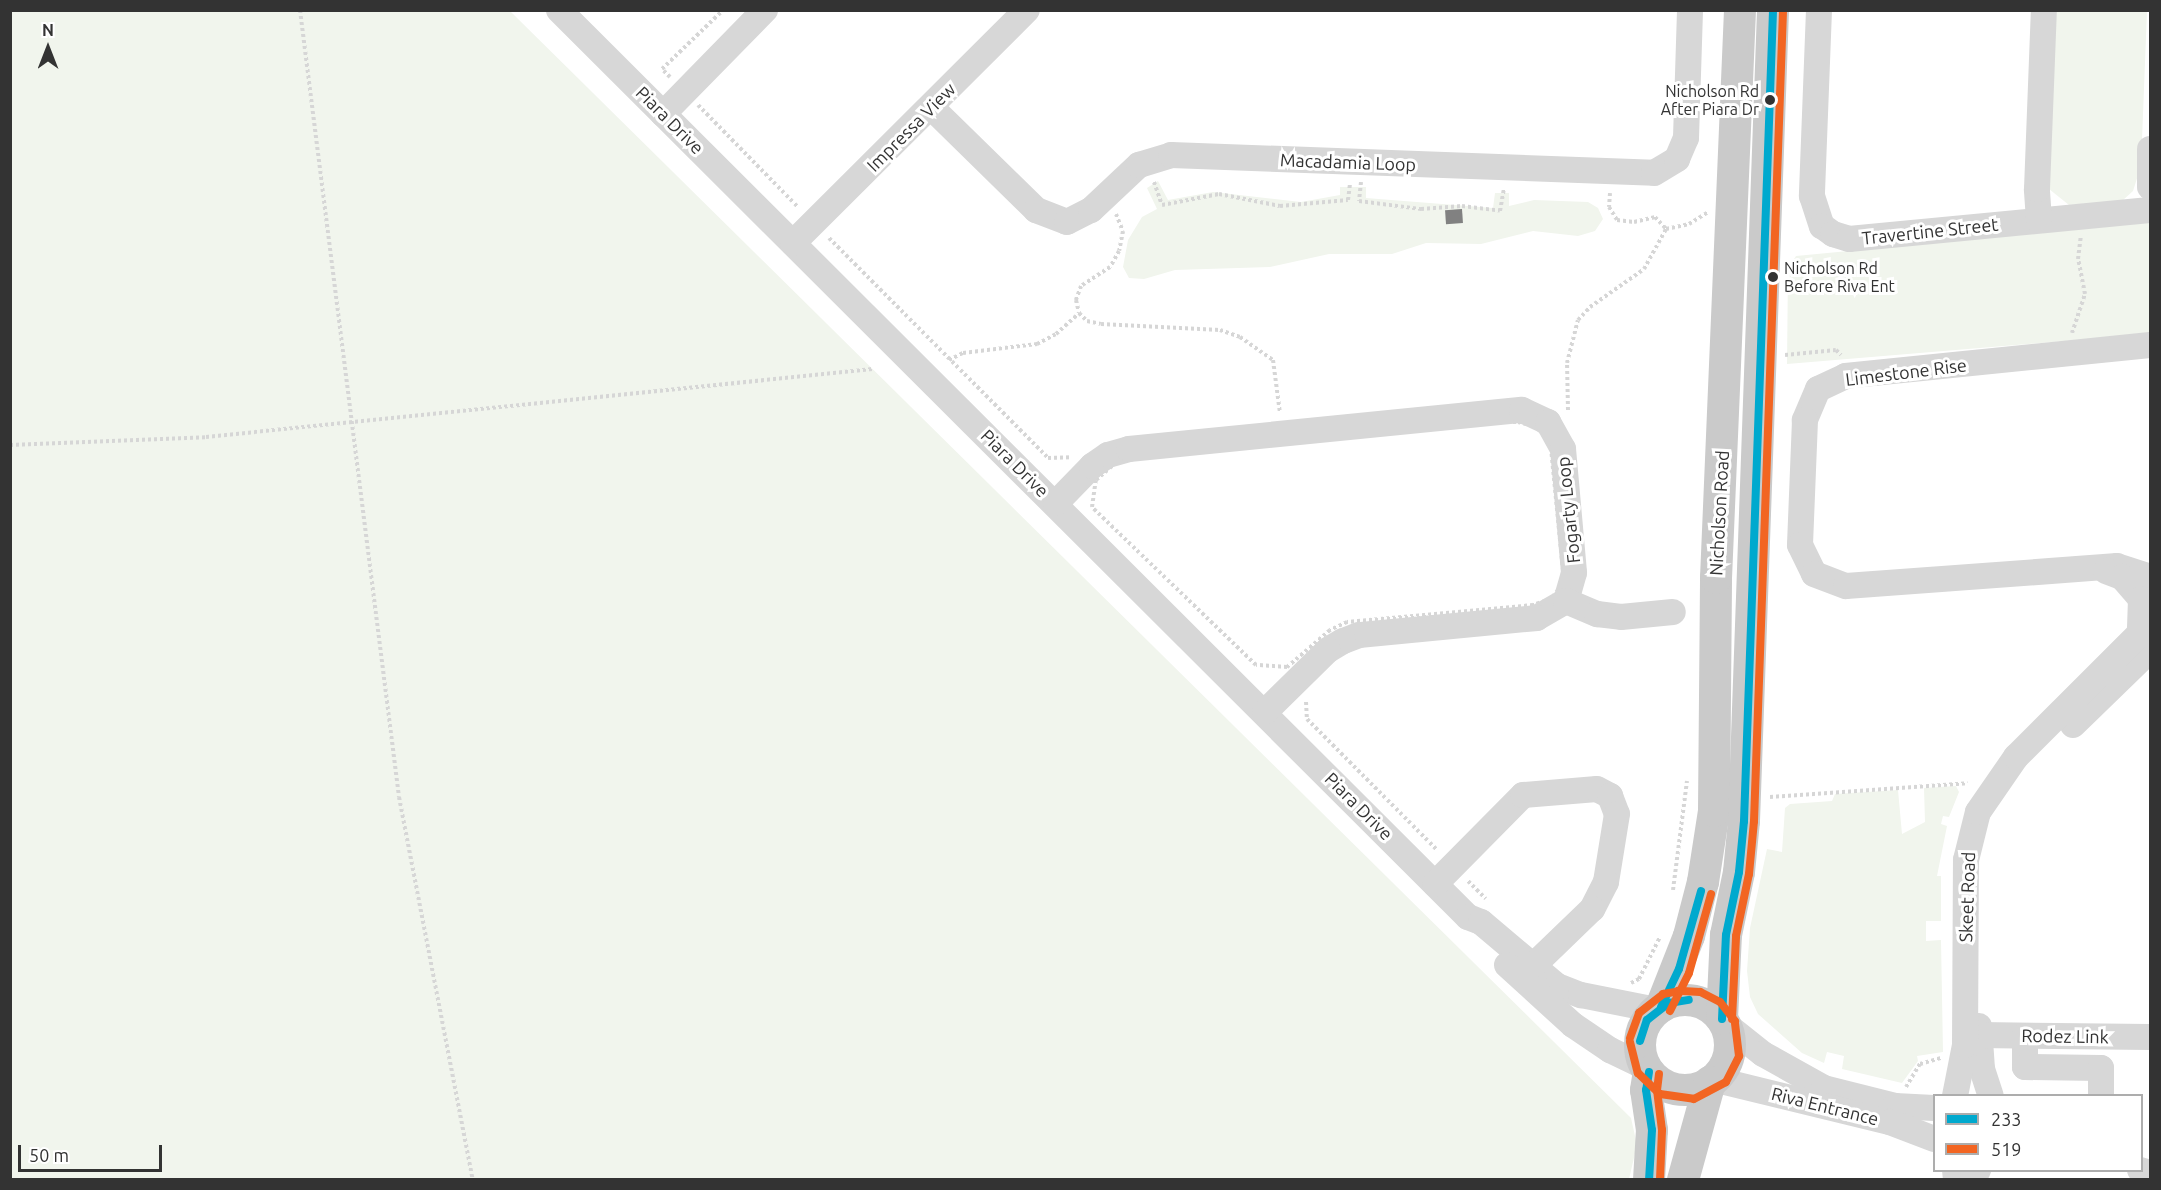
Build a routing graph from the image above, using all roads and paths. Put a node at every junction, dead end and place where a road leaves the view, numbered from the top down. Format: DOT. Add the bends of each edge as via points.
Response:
graph roads {
  1 [pos="300,10"];
  2 [pos="559,10"];
  3 [pos="723,10"];
  4 [pos="765,10"];
  5 [pos="1027,10"];
  6 [pos="1690,10"];
  7 [pos="1740,10"];
  8 [pos="1773,10"];
  9 [pos="1819,10"];
  10 [pos="2044,10"];
  11 [pos="685,92"];
  12 [pos="932,108"];
  13 [pos="663,114"];
  14 [pos="2151,148"];
  15 [pos="1158,176"];
  16 [pos="1153,178"];
  17 [pos="1338,180"];
  18 [pos="1350,181"];
  19 [pos="1361,181"];
  20 [pos="1373,182"];
  21 [pos="1147,183"];
  22 [pos="2151,186"];
  23 [pos="1492,187"];
  24 [pos="1504,187"];
  25 [pos="1516,188"];
  26 [pos="1597,192"];
  27 [pos="1609,192"];
  28 [pos="1620,193"];
  29 [pos="1124,206"];
  30 [pos="1712,210"];
  31 [pos="2151,210"];
  32 [pos="1116,214"];
  33 [pos="1109,220"];
  34 [pos="2039,220"];
  35 [pos="824,225"];
  36 [pos="1666,229"];
  37 [pos="2081,231"];
  38 [pos="793,243"];
  39 [pos="1079,313"];
  40 [pos="2151,345"];
  41 [pos="2073,353"];
  42 [pos="949,360"];
  43 [pos="873,369"];
  44 [pos="349,422"];
  45 [pos="1569,422"];
  46 [pos="1283,438"];
  47 [pos="10,445"];
  48 [pos="1091,476"];
  49 [pos="1056,503"];
  50 [pos="2100,569"];
  51 [pos="2151,577"];
  52 [pos="1566,601"];
  53 [pos="1673,612"];
  54 [pos="2147,636"];
  55 [pos="1265,711"];
  56 [pos="1968,783"];
  57 [pos="1766,797"];
  58 [pos="1435,884"];
  59 [pos="1468,916"];
  60 [pos="1532,967"];
  61 [pos="1659,1009"];
  62 [pos="1723,1021"];
  63 [pos="1979,1035"];
  64 [pos="2025,1036"];
  65 [pos="2151,1037"];
  66 [pos="1949,1057"];
  67 [pos="1648,1070"];
  68 [pos="1711,1081"];
  69 [pos="1906,1088"];
  70 [pos="1955,1094"];
  71 [pos="1991,1094"];
  72 [pos="2101,1094"];
  73 [pos="1933,1108"];
  74 [pos="1933,1138"];
  75 [pos="472,1179"];
  76 [pos="1649,1179"];
  77 [pos="1683,1179"];
  1 -- 44 [label="path"];
  2 -- 13 [label="street, Piara Drive"];
  3 -- 11 [label="path" via="662,69"];
  4 -- 11 [label="street"];
  5 -- 12 [label="street, Impressa View"];
  6 -- 12 [label="street, Macadamia Loop" via="1686,138 1677,159 1654,173 1171,155 1139,165 1091,210 1067,222 1036,210"];
  7 -- 61 [label="main road, Nicholson Road" via="1716,578 1714,811 1703,882 1689,936"];
  8 -- 62 [label="main road, Nicholson Road" via="1744,821 1739,872 1726,935"];
  9 -- 34 [label="street, Travertine Street" via="1812,196 1822,226 1849,239"];
  10 -- 34 [label="street"];
  11 -- 13 [label="street"];
  11 -- 35 [label="path"];
  12 -- 35 [label="street, Impressa View"];
  13 -- 38 [label="street, Piara Drive"];
  14 -- 22 [label="street"];
  15 -- 16 [label="path"];
  16 -- 18 [label="path" via="1162,205 1219,194 1280,206 1348,200"];
  16 -- 21 [label="path"];
  17 -- 18 [label="path"];
  18 -- 19 [label="path"];
  19 -- 20 [label="path"];
  19 -- 24 [label="path" via="1359,201 1421,209 1462,206 1500,211"];
  23 -- 24 [label="path"];
  24 -- 25 [label="path"];
  26 -- 27 [label="path"];
  27 -- 28 [label="path"];
  27 -- 36 [label="path" via="1611,214 1617,220 1634,222 1655,217"];
  29 -- 32 [label="path"];
  30 -- 36 [label="path" via="1689,224"];
  31 -- 34 [label="street, Travertine Street"];
  32 -- 33 [label="path"];
  32 -- 39 [label="path" via="1123,231 1119,251 1110,267 1080,286 1076,300"];
  35 -- 38 [label="street, Impressa View"];
  35 -- 42 [label="path" via="826,235"];
  36 -- 45 [label="path" via="1644,269 1590,306 1574,329 1565,388"];
  37 -- 41 [label="path" via="2078,259 2085,294 2073,327"];
  38 -- 49 [label="street, Piara Drive"];
  39 -- 42 [label="path" via="1056,334 1037,344 963,353"];
  39 -- 46 [label="path" via="1087,321 1101,324 1220,330 1240,337 1273,360"];
  40 -- 41 [label="street, Limestone Rise"];
  41 -- 50 [label="street, Limestone Rise" via="1846,376 1818,389 1805,420 1800,545 1814,574 1846,586"];
  42 -- 48 [label="path" via="1048,458 1069,455"];
  43 -- 44 [label="path"];
  44 -- 47 [label="path" via="206,437"];
  44 -- 75 [label="path" via="399,797"];
  46 -- 48 [label="path" via="1121,458"];
  46 -- 48 [label="street, Fogarty Loop" via="1129,449 1108,455"];
  46 -- 48 [label="path" via="1489,422 1534,426 1544,434 1551,448 1562,585 1551,599 1533,605 1347,622 1330,630 1287,668 1256,664 1092,507"];
  46 -- 52 [label="street, Fogarty Loop" via="1522,410 1548,422 1563,449 1574,573"];
  48 -- 49 [label="street, Fogarty Loop"];
  49 -- 55 [label="street, Piara Drive"];
  50 -- 51 [label="street, Limestone Rise" via="2127,567"];
  50 -- 54 [label="street" via="2122,577 2141,599"];
  52 -- 53 [label="street" via="1597,614 1621,617"];
  52 -- 55 [label="street" via="1537,618 1359,635 1328,650"];
  54 -- 63 [label="street, Skeet Road" via="2017,779 1992,821 1980,878"];
  54 -- 70 [label="street, Skeet Road" via="2016,757 1978,812 1966,860 1965,1045"];
  55 -- 58 [label="street, Piara Drive"];
  56 -- 57 [label="path"];
  58 -- 59 [label="street, Piara Drive"];
  58 -- 60 [label="street" via="1523,795 1597,789 1610,796 1617,814 1606,882 1592,909"];
  59 -- 60 [label="street, Piara Drive" via="1481,922"];
  59 -- 67 [label="street, Piara Drive" via="1473,931 1542,1000 1610,1050"];
  60 -- 61 [label="street, Piara Drive" via="1557,986 1581,995"];
  61 -- 62 [label="main road" via="1689,1000 1707,1006"];
  61 -- 67 [label="main road" via="1644,1027 1640,1041"];
  62 -- 68 [label="main road" via="1730,1041 1729,1056"];
  62 -- 73 [label="street, Riva Entrance" via="1763,1054 1824,1088 1895,1106"];
  63 -- 64 [label="street, Rodez Link"];
  63 -- 71 [label="street, Skeet Road"];
  64 -- 65 [label="street, Rodez Link"];
  64 -- 72 [label="street" via="2025,1067 2101,1068"];
  66 -- 69 [label="path" via="1920,1064"];
  67 -- 68 [label="main road" via="1664,1084 1682,1089"];
  67 -- 76 [label="main road" via="1646,1090 1652,1130"];
  68 -- 74 [label="street, Riva Entrance" via="1890,1122"];
  68 -- 77 [label="main road"];
}
